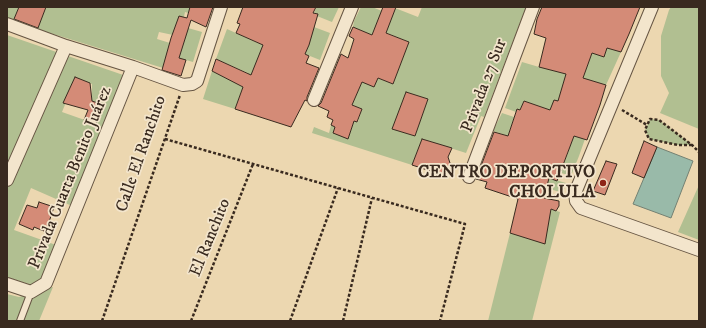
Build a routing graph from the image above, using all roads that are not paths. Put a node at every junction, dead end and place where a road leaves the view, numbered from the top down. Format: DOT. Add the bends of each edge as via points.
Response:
graph roads {
  1 [pos="221,7"];
  2 [pos="352,7"];
  3 [pos="533,7"];
  4 [pos="652,7"];
  5 [pos="7,24"];
  6 [pos="66,46"];
  7 [pos="134,67"];
  8 [pos="314,100"];
  9 [pos="468,177"];
  10 [pos="7,180"];
  11 [pos="699,250"];
  12 [pos="7,284"];
  13 [pos="31,292"];
  14 [pos="20,321"];
  1 -- 7 [label="street, Calle El Ranchito" via="197,81 183,85"];
  2 -- 8 [label="street"];
  3 -- 9 [label="street, Privada 27 Sur"];
  4 -- 11 [label="street" via="575,193 576,201 581,208"];
  5 -- 6 [label="street"];
  6 -- 7 [label="street"];
  6 -- 10 [label="street"];
  7 -- 13 [label="street, Privada Cuarta Benito Juárez" via="46,283"];
  12 -- 13 [label="street, Privada Cuarta Benito Juárez"];
  13 -- 14 [label="lane"];
}
